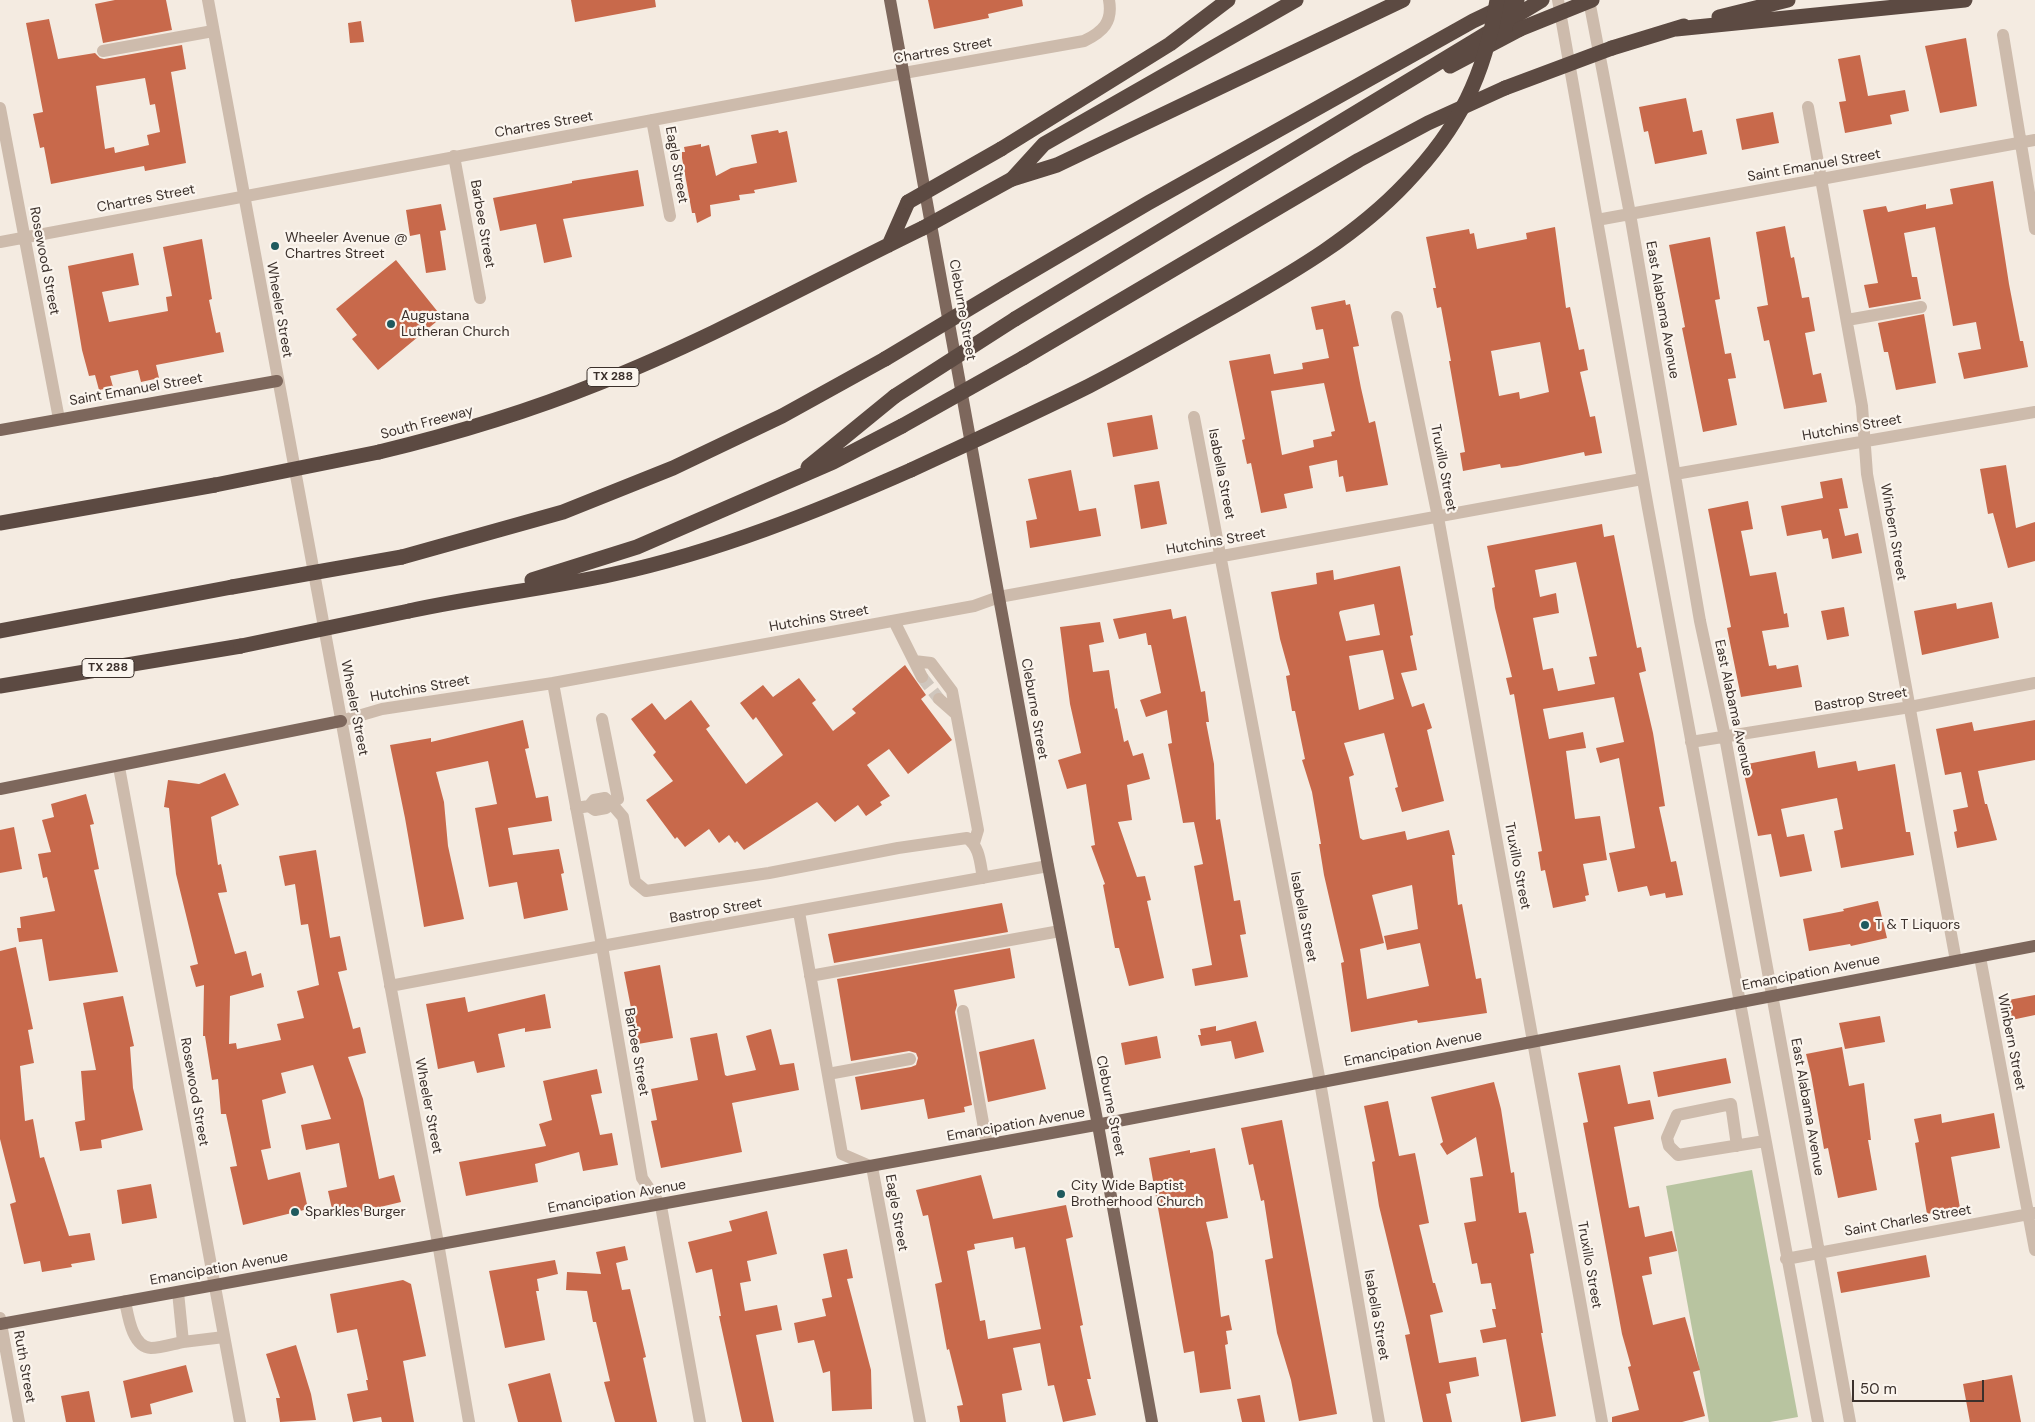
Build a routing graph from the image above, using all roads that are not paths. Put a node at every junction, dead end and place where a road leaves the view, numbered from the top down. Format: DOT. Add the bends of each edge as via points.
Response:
graph roads {
  1 [pos="208,0"];
  2 [pos="890,0"];
  3 [pos="1109,0"];
  4 [pos="1228,0"];
  5 [pos="1296,0"];
  6 [pos="1403,0"];
  7 [pos="1497,0"];
  8 [pos="1517,0"];
  9 [pos="1542,0"];
  10 [pos="1558,0"];
  11 [pos="1588,0"];
  12 [pos="1592,0"];
  13 [pos="1788,0"];
  14 [pos="1965,0"];
  15 [pos="1676,29"];
  16 [pos="213,31"];
  17 [pos="2003,35"];
  18 [pos="103,51"];
  19 [pos="904,73"];
  20 [pos="1808,107"];
  21 [pos="0,108"];
  22 [pos="652,120"];
  23 [pos="1331,127"];
  24 [pos="2035,140"];
  25 [pos="2019,143"];
  26 [pos="454,156"];
  27 [pos="1012,179"];
  28 [pos="1821,180"];
  29 [pos="243,196"];
  30 [pos="1630,214"];
  31 [pos="670,216"];
  32 [pos="1597,220"];
  33 [pos="2035,229"];
  34 [pos="24,238"];
  35 [pos="0,242"];
  36 [pos="889,245"];
  37 [pos="480,298"];
  38 [pos="1920,307"];
  39 [pos="1397,317"];
  40 [pos="1847,320"];
  41 [pos="277,380"];
  42 [pos="2035,412"];
  43 [pos="1194,417"];
  44 [pos="59,418"];
  45 [pos="0,430"];
  46 [pos="1866,440"];
  47 [pos="1675,474"];
  48 [pos="797,476"];
  49 [pos="1642,479"];
  50 [pos="1438,517"];
  51 [pos="0,524"];
  52 [pos="1222,556"];
  53 [pos="999,597"];
  54 [pos="463,599"];
  55 [pos="894,621"];
  56 [pos="0,631"];
  57 [pos="914,661"];
  58 [pos="922,676"];
  59 [pos="553,683"];
  60 [pos="2035,683"];
  61 [pos="0,686"];
  62 [pos="939,699"];
  63 [pos="1910,707"];
  64 [pos="956,714"];
  65 [pos="602,719"];
  66 [pos="341,721"];
  67 [pos="1725,737"];
  68 [pos="1691,742"];
  69 [pos="118,767"];
  70 [pos="0,789"];
  71 [pos="611,803"];
  72 [pos="576,808"];
  73 [pos="974,843"];
  74 [pos="1048,866"];
  75 [pos="982,878"];
  76 [pos="799,912"];
  77 [pos="1060,931"];
  78 [pos="602,946"];
  79 [pos="2035,946"];
  80 [pos="1980,957"];
  81 [pos="1956,961"];
  82 [pos="810,976"];
  83 [pos="390,986"];
  84 [pos="1772,996"];
  85 [pos="1739,1002"];
  86 [pos="963,1011"];
  87 [pos="1534,1042"];
  88 [pos="910,1059"];
  89 [pos="828,1074"];
  90 [pos="1320,1082"];
  91 [pos="1098,1125"];
  92 [pos="1765,1141"];
  93 [pos="987,1145"];
  94 [pos="1737,1146"];
  95 [pos="872,1167"];
  96 [pos="661,1206"];
  97 [pos="2032,1214"];
  98 [pos="438,1243"];
  99 [pos="2035,1250"];
  100 [pos="1818,1253"];
  101 [pos="1786,1259"];
  102 [pos="214,1285"];
  103 [pos="178,1292"];
  104 [pos="125,1301"];
  105 [pos="0,1322"];
  106 [pos="224,1337"];
  107 [pos="183,1342"];
  108 [pos="19,1422"];
  109 [pos="240,1422"];
  110 [pos="469,1422"];
  111 [pos="700,1422"];
  112 [pos="920,1422"];
  113 [pos="1152,1422"];
  114 [pos="1379,1422"];
  115 [pos="1602,1422"];
  116 [pos="1818,1422"];
  117 [pos="1850,1422"];
  1 -- 16 [label="street, Wheeler Street"];
  2 -- 19 [label="main road, Cleburne Street"];
  3 -- 19 [label="street, Chartres Street" via="1109,20 1103,30 1084,41"];
  4 -- 36 [label="highway, bridge" via="1170,44 908,202"];
  5 -- 27 [label="highway" via="1044,144"];
  6 -- 27 [label="highway" via="1057,164"];
  7 -- 54 [label="highway, bridge" via="1491,37 1480,72 1443,139 1407,183 1372,216 1290,274 1089,386 911,470 789,520 663,561 578,581"];
  8 -- 56 [label="highway, bridge" via="1148,203 885,359 782,416 673,468 563,512 402,557"];
  9 -- 23 [label="highway"];
  10 -- 32 [label="street"];
  11 -- 30 [label="street, East Alabama Avenue"];
  12 -- 23 [label="highway, bridge" via="1520,29"];
  13 -- 15 [label="highway"];
  14 -- 15 [label="highway"];
  15 -- 48 [label="highway, bridge" via="1612,48 1505,88 1428,123 902,426 850,454"];
  16 -- 18 [label="street"];
  16 -- 29 [label="street, Wheeler Street"];
  17 -- 25 [label="street"];
  19 -- 22 [label="street, Chartres Street"];
  19 -- 53 [label="main road, Cleburne Street"];
  20 -- 28 [label="street, Winbern Street"];
  21 -- 34 [label="street, Rosewood Street"];
  22 -- 26 [label="street, Chartres Street"];
  22 -- 31 [label="street, Eagle Street"];
  23 -- 48 [label="highway, bridge" via="1014,319 895,396"];
  24 -- 25 [label="street, Saint Emanuel Street"];
  25 -- 28 [label="street, Saint Emanuel Street"];
  25 -- 33 [label="street"];
  26 -- 29 [label="street, Chartres Street"];
  26 -- 37 [label="street, Barbee Street"];
  27 -- 36 [label="highway, South Freeway, bridge"];
  28 -- 30 [label="street, Saint Emanuel Street"];
  28 -- 40 [label="street, Winbern Street"];
  29 -- 34 [label="street, Chartres Street"];
  29 -- 41 [label="street, Wheeler Street"];
  30 -- 32 [label="street, Saint Emanuel Street"];
  30 -- 47 [label="street, East Alabama Avenue"];
  32 -- 49 [label="street"];
  34 -- 35 [label="street, Chartres Street"];
  34 -- 44 [label="street, Rosewood Street"];
  36 -- 51 [label="highway, South Freeway / TX 288, bridge" via="679,348 599,383 489,423 379,452"];
  38 -- 40 [label="street"];
  39 -- 50 [label="street, Truxillo Street"];
  40 -- 46 [label="street, Winbern Street"];
  41 -- 44 [label="main road, Saint Emanuel Street"];
  41 -- 66 [label="street, Wheeler Street"];
  42 -- 46 [label="street, Hutchins Street"];
  43 -- 52 [label="street, Isabella Street"];
  44 -- 45 [label="main road, Saint Emanuel Street"];
  46 -- 47 [label="street, Hutchins Street"];
  46 -- 63 [label="street, Winbern Street" via="1867,474"];
  47 -- 67 [label="street, East Alabama Avenue" via="1700,621"];
  48 -- 54 [label="highway" via="637,547"];
  49 -- 50 [label="street, Hutchins Street"];
  49 -- 68 [label="street"];
  50 -- 52 [label="street, Hutchins Street"];
  50 -- 87 [label="street, Truxillo Street"];
  52 -- 53 [label="street, Hutchins Street"];
  52 -- 90 [label="street, Isabella Street"];
  53 -- 55 [label="street, Hutchins Street" via="983,604"];
  53 -- 74 [label="main road, Cleburne Street"];
  54 -- 61 [label="highway, TX 288, bridge" via="242,646"];
  55 -- 57 [label="street"];
  55 -- 59 [label="street, Hutchins Street"];
  57 -- 58 [label="street"];
  57 -- 64 [label="street" via="931,663 952,691"];
  59 -- 66 [label="street, Hutchins Street" via="382,709"];
  59 -- 72 [label="street, Barbee Street"];
  60 -- 63 [label="street, Bastrop Street"];
  62 -- 64 [label="street"];
  63 -- 67 [label="street, Bastrop Street"];
  63 -- 81 [label="street, Winbern Street"];
  64 -- 73 [label="street" via="978,830"];
  65 -- 71 [label="street" via="618,799"];
  66 -- 69 [label="main road, Hutchins Street"];
  66 -- 83 [label="street, Wheeler Street"];
  67 -- 68 [label="street, Bastrop Street"];
  67 -- 84 [label="street, East Alabama Avenue"];
  68 -- 85 [label="street"];
  69 -- 70 [label="main road, Hutchins Street"];
  69 -- 102 [label="street, Rosewood Street"];
  71 -- 72 [label="street" via="606,808 595,810 590,806"];
  71 -- 73 [label="street" via="622,817 634,882 646,891 769,873 898,848 967,838"];
  72 -- 78 [label="street, Barbee Street"];
  73 -- 75 [label="street"];
  74 -- 75 [label="street, Bastrop Street"];
  74 -- 77 [label="main road, Cleburne Street"];
  75 -- 76 [label="street, Bastrop Street"];
  76 -- 78 [label="street, Bastrop Street"];
  76 -- 82 [label="street, Eagle Street"];
  77 -- 82 [label="street"];
  77 -- 91 [label="main road, Cleburne Street"];
  78 -- 83 [label="street, Bastrop Street"];
  78 -- 96 [label="street, Barbee Street" via="642,1178"];
  79 -- 80 [label="main road, Emancipation Avenue"];
  80 -- 81 [label="main road, Emancipation Avenue"];
  80 -- 97 [label="street, Winbern Street"];
  81 -- 84 [label="main road, Emancipation Avenue"];
  82 -- 89 [label="street, Eagle Street"];
  83 -- 98 [label="street, Wheeler Street"];
  84 -- 85 [label="main road, Emancipation Avenue"];
  84 -- 100 [label="street, East Alabama Avenue"];
  85 -- 87 [label="main road, Emancipation Avenue"];
  85 -- 92 [label="street"];
  86 -- 93 [label="street"];
  87 -- 90 [label="main road, Emancipation Avenue"];
  87 -- 115 [label="street, Truxillo Street"];
  88 -- 89 [label="street"];
  89 -- 95 [label="street, Eagle Street" via="842,1154"];
  90 -- 91 [label="main road, Emancipation Avenue"];
  90 -- 114 [label="street, Isabella Street"];
  91 -- 93 [label="main road, Emancipation Avenue"];
  91 -- 113 [label="main road, Cleburne Street"];
  92 -- 94 [label="street"];
  92 -- 101 [label="street"];
  93 -- 95 [label="main road, Emancipation Avenue"];
  94 -- 94 [label="street" via="1678,1155 1669,1146 1667,1138 1676,1115 1731,1104"];
  95 -- 96 [label="main road, Emancipation Avenue"];
  95 -- 112 [label="street, Eagle Street"];
  96 -- 98 [label="main road, Emancipation Avenue"];
  96 -- 111 [label="street, Barbee Street"];
  97 -- 99 [label="street, Winbern Street"];
  97 -- 100 [label="street, Saint Charles Street"];
  98 -- 102 [label="main road, Emancipation Avenue"];
  98 -- 110 [label="street, Wheeler Street"];
  100 -- 101 [label="street, Saint Charles Street"];
  100 -- 117 [label="street, East Alabama Avenue"];
  101 -- 116 [label="street"];
  102 -- 103 [label="main road, Emancipation Avenue"];
  102 -- 106 [label="street, Rosewood Street"];
  103 -- 104 [label="main road, Emancipation Avenue"];
  103 -- 107 [label="street"];
  104 -- 105 [label="main road, Emancipation Avenue"];
  104 -- 107 [label="street" via="131,1326 140,1343 150,1348"];
  105 -- 108 [label="street, Ruth Street"];
  106 -- 107 [label="street"];
  106 -- 109 [label="street, Rosewood Street"];
}
